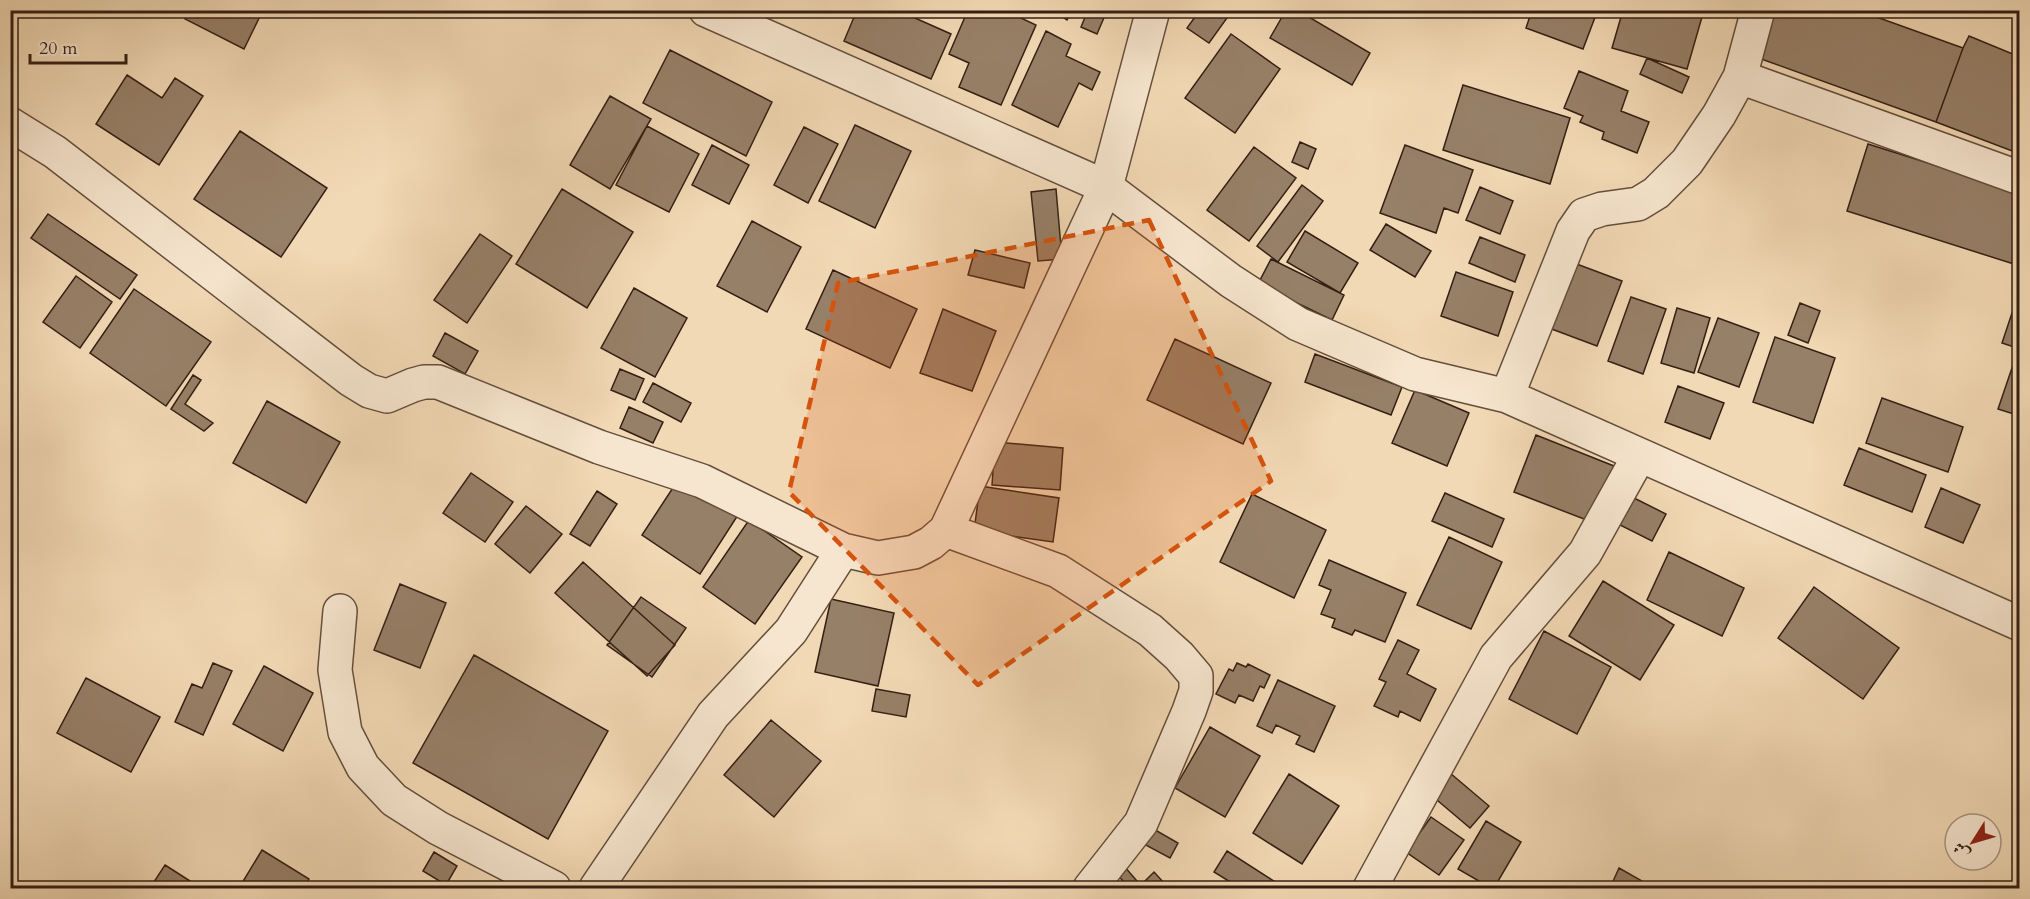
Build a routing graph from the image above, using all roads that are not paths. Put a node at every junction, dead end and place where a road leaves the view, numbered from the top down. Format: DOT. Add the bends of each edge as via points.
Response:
graph roads {
  1 [pos="706,10"];
  2 [pos="1153,10"];
  3 [pos="1758,10"];
  4 [pos="1740,77"];
  5 [pos="10,123"];
  6 [pos="2019,178"];
  7 [pos="1106,187"];
  8 [pos="1507,396"];
  9 [pos="1639,456"];
  10 [pos="946,530"];
  11 [pos="843,550"];
  12 [pos="340,611"];
  13 [pos="2019,624"];
  14 [pos="554,888"];
  15 [pos="596,888"];
  16 [pos="1090,888"];
  17 [pos="1370,888"];
  1 -- 7 [label="street"];
  2 -- 7 [label="street"];
  3 -- 4 [label="street"];
  4 -- 6 [label="street"];
  4 -- 8 [label="street" via="1687,162 1656,193 1638,204 1602,208 1584,215 1573,231"];
  5 -- 11 [label="street" via="55,152 369,391 387,396 413,385 438,382 599,447 702,481"];
  7 -- 8 [label="street" via="1231,281 1298,324 1415,374"];
  7 -- 10 [label="street"];
  8 -- 9 [label="street"];
  9 -- 13 [label="street"];
  9 -- 17 [label="street" via="1585,553 1496,657"];
  10 -- 11 [label="street" via="914,552 878,558"];
  10 -- 16 [label="street" via="1058,571 1150,630 1196,676 1196,692 1189,711 1141,823"];
  11 -- 15 [label="street" via="791,631 713,715"];
  12 -- 14 [label="street" via="335,670 345,732 363,767 394,800 438,828"];
}
